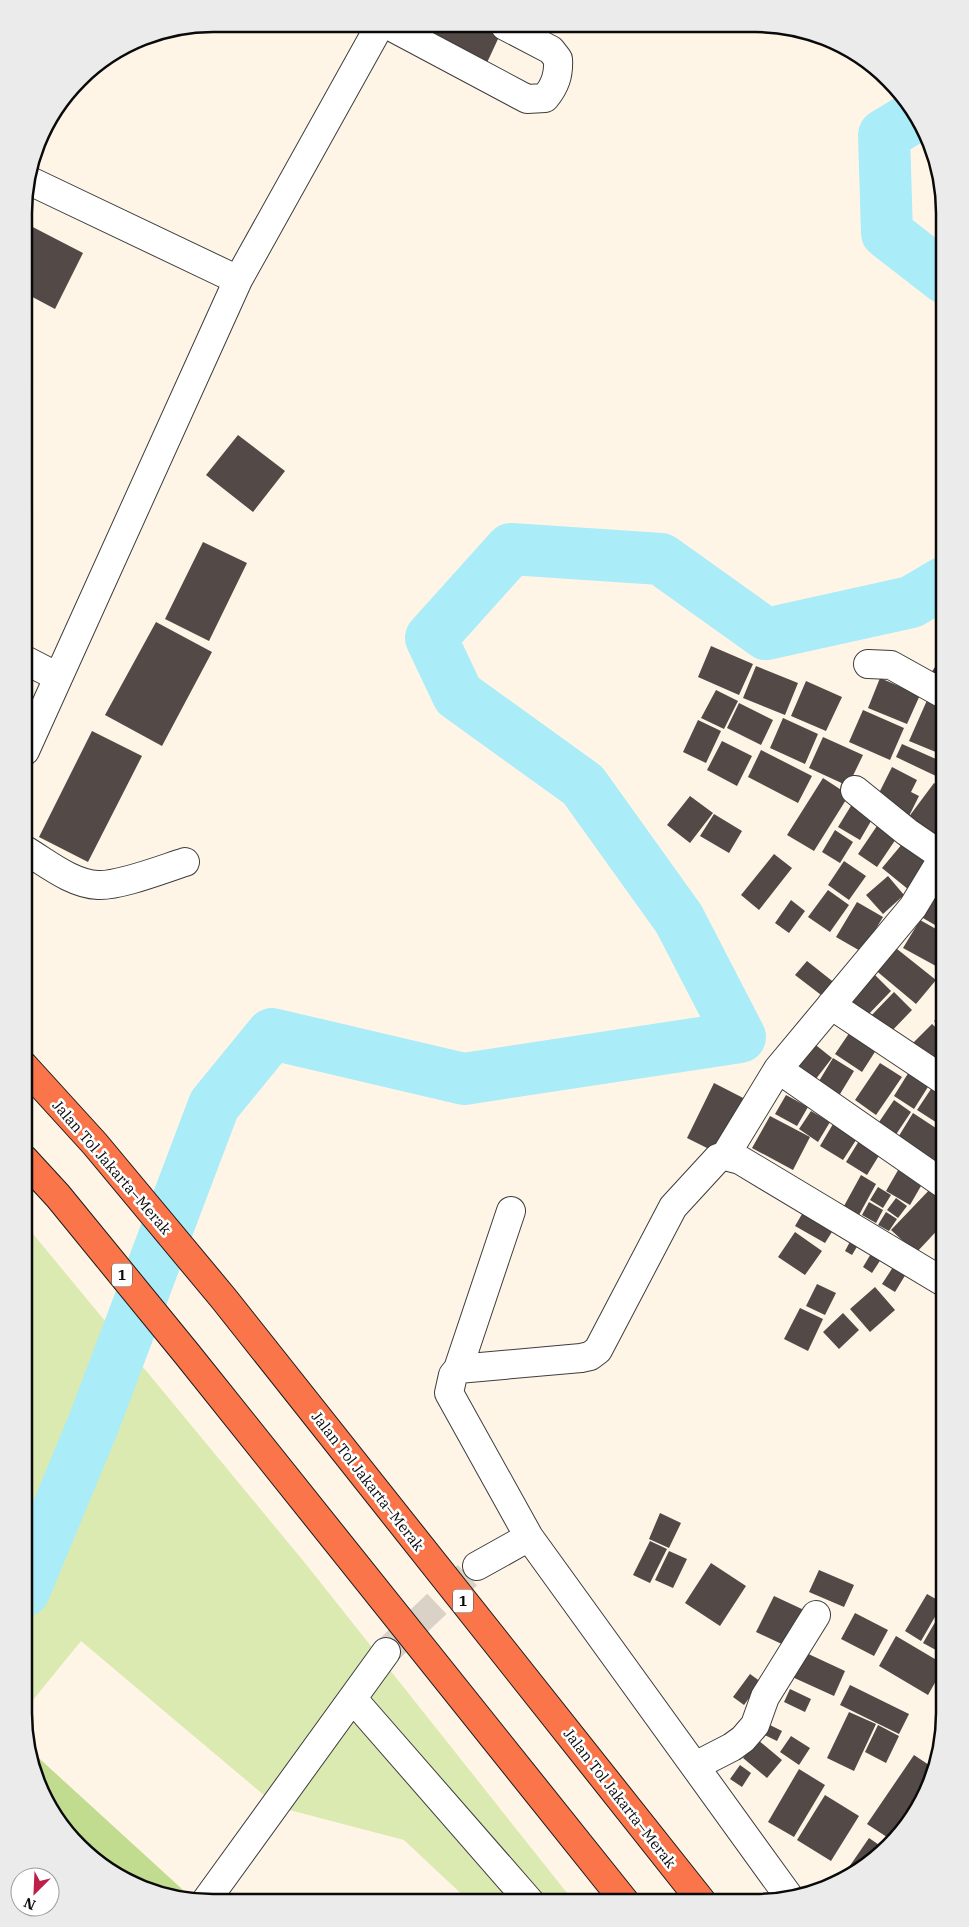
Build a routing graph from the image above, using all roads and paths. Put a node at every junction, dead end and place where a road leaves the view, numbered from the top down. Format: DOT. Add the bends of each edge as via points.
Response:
graph roads {
  1 [pos="376,32"];
  2 [pos="401,32"];
  3 [pos="516,32"];
  4 [pos="35,183"];
  5 [pos="238,280"];
  6 [pos="32,664"];
  7 [pos="868,664"];
  8 [pos="58,677"];
  9 [pos="936,690"];
  10 [pos="32,735"];
  11 [pos="855,790"];
  12 [pos="936,851"];
  13 [pos="32,854"];
  14 [pos="185,862"];
  15 [pos="936,869"];
  16 [pos="832,1004"];
  17 [pos="778,1069"];
  18 [pos="32,1075"];
  19 [pos="936,1075"];
  20 [pos="725,1156"];
  21 [pos="32,1168"];
  22 [pos="936,1179"];
  23 [pos="511,1211"];
  24 [pos="936,1278"];
  25 [pos="458,1370"];
  26 [pos="529,1537"];
  27 [pos="477,1566"];
  28 [pos="816,1615"];
  29 [pos="386,1652"];
  30 [pos="353,1699"];
  31 [pos="695,1766"];
  32 [pos="786,1892"];
  33 [pos="210,1894"];
  34 [pos="523,1894"];
  35 [pos="619,1894"];
  36 [pos="696,1894"];
  1 -- 5 [label="street"];
  2 -- 3 [label="street" via="527,100 545,98 558,76 558,59 551,50"];
  4 -- 5 [label="street"];
  5 -- 8 [label="street"];
  6 -- 8 [label="street"];
  7 -- 9 [label="street" via="891,665"];
  8 -- 10 [label="street"];
  11 -- 12 [label="street"];
  13 -- 14 [label="street" via="73,878 98,885"];
  15 -- 16 [label="street" via="912,907"];
  16 -- 17 [label="street"];
  16 -- 19 [label="street"];
  17 -- 20 [label="street"];
  17 -- 22 [label="street"];
  18 -- 36 [label="highway, Jalan Tol Jakarta–Merak / 1" via="95,1144 224,1299"];
  20 -- 24 [label="street" via="740,1160"];
  20 -- 25 [label="street" via="714,1160 673,1207 598,1350 581,1358"];
  21 -- 35 [label="highway, 1" via="187,1354"];
  23 -- 25 [label="street"];
  25 -- 26 [label="street" via="453,1375 449,1392"];
  26 -- 27 [label="street"];
  26 -- 31 [label="street"];
  28 -- 31 [label="street" via="765,1697 755,1724 743,1739"];
  29 -- 30 [label="street"];
  30 -- 33 [label="street"];
  30 -- 34 [label="street"];
  31 -- 32 [label="street"];
}
